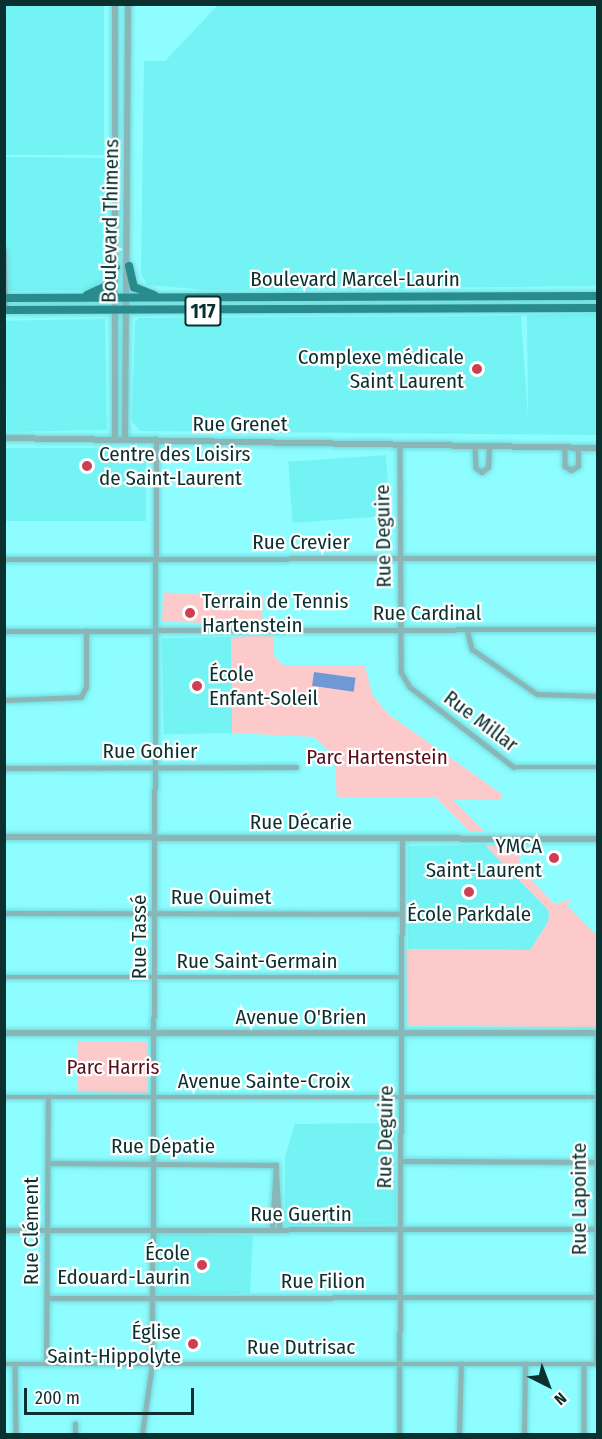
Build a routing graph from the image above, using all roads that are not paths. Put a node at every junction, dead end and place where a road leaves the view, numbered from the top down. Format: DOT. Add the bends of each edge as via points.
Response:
graph roads {
  1 [pos="115,4"];
  2 [pos="128,4"];
  3 [pos="4,250"];
  4 [pos="129,266"];
  5 [pos="116,267"];
  6 [pos="597,296"];
  7 [pos="323,297"];
  8 [pos="5,298"];
  9 [pos="71,298"];
  10 [pos="171,298"];
  11 [pos="116,299"];
  12 [pos="126,299"];
  13 [pos="597,308"];
  14 [pos="5,310"];
  15 [pos="323,310"];
  16 [pos="115,311"];
  17 [pos="125,311"];
  18 [pos="4,438"];
  19 [pos="115,438"];
  20 [pos="125,438"];
  21 [pos="156,439"];
  22 [pos="400,444"];
  23 [pos="475,448"];
  24 [pos="489,448"];
  25 [pos="565,448"];
  26 [pos="578,448"];
  27 [pos="597,448"];
  28 [pos="399,558"];
  29 [pos="597,558"];
  30 [pos="4,559"];
  31 [pos="156,559"];
  32 [pos="400,629"];
  33 [pos="467,629"];
  34 [pos="597,629"];
  35 [pos="4,631"];
  36 [pos="86,631"];
  37 [pos="156,631"];
  38 [pos="597,696"];
  39 [pos="4,700"];
  40 [pos="296,767"];
  41 [pos="597,767"];
  42 [pos="4,768"];
  43 [pos="156,768"];
  44 [pos="4,837"];
  45 [pos="155,838"];
  46 [pos="402,839"];
  47 [pos="597,839"];
  48 [pos="4,913"];
  49 [pos="156,914"];
  50 [pos="402,914"];
  51 [pos="4,977"];
  52 [pos="156,977"];
  53 [pos="402,977"];
  54 [pos="4,1033"];
  55 [pos="156,1033"];
  56 [pos="402,1033"];
  57 [pos="597,1033"];
  58 [pos="4,1097"];
  59 [pos="48,1097"];
  60 [pos="596,1097"];
  61 [pos="153,1098"];
  62 [pos="402,1098"];
  63 [pos="402,1161"];
  64 [pos="48,1162"];
  65 [pos="152,1162"];
  66 [pos="597,1162"];
  67 [pos="276,1165"];
  68 [pos="272,1198"];
  69 [pos="279,1198"];
  70 [pos="596,1229"];
  71 [pos="4,1230"];
  72 [pos="272,1230"];
  73 [pos="280,1230"];
  74 [pos="48,1231"];
  75 [pos="152,1231"];
  76 [pos="401,1231"];
  77 [pos="152,1297"];
  78 [pos="596,1297"];
  79 [pos="48,1298"];
  80 [pos="401,1298"];
  81 [pos="4,1364"];
  82 [pos="15,1364"];
  83 [pos="46,1364"];
  84 [pos="152,1364"];
  85 [pos="399,1364"];
  86 [pos="461,1364"];
  87 [pos="525,1364"];
  88 [pos="584,1364"];
  89 [pos="597,1364"];
  90 [pos="75,1424"];
  91 [pos="16,1434"];
  92 [pos="75,1434"];
  93 [pos="142,1434"];
  94 [pos="399,1434"];
  95 [pos="459,1434"];
  96 [pos="524,1434"];
  97 [pos="584,1434"];
  1 -- 5 [label="street, Boulevard Thimens"];
  2 -- 4 [label="street, Boulevard Thimens"];
  3 -- 8 [label="street"];
  4 -- 10 [label="main road" via="137,290"];
  4 -- 12 [label="street, Boulevard Thimens"];
  5 -- 9 [label="main road" via="100,291"];
  5 -- 11 [label="street, Boulevard Thimens"];
  6 -- 7 [label="main road, Boulevard Marcel-Laurin / 117"];
  7 -- 10 [label="main road, Boulevard Marcel-Laurin / 117"];
  7 -- 15 [label="main road"];
  8 -- 9 [label="main road, Boulevard Marcel-Laurin / 117"];
  8 -- 14 [label="street"];
  9 -- 11 [label="main road, Boulevard Marcel-Laurin / 117"];
  10 -- 12 [label="main road, Boulevard Marcel-Laurin / 117"];
  11 -- 12 [label="main road, Boulevard Marcel-Laurin / 117"];
  11 -- 16 [label="street, Boulevard Thimens"];
  12 -- 17 [label="street, Boulevard Thimens"];
  13 -- 15 [label="main road, Boulevard Marcel-Laurin / 117"];
  14 -- 16 [label="main road, Boulevard Marcel-Laurin / 117"];
  15 -- 17 [label="main road, Boulevard Marcel-Laurin / 117"];
  16 -- 17 [label="main road, Boulevard Marcel-Laurin / 117"];
  16 -- 19 [label="street, Boulevard Thimens"];
  17 -- 20 [label="street, Boulevard Thimens"];
  18 -- 19 [label="street, Rue Grenet"];
  19 -- 20 [label="street, Rue Grenet"];
  20 -- 21 [label="street, Rue Grenet"];
  21 -- 22 [label="street, Rue Grenet"];
  21 -- 31 [label="street, Rue Tassé"];
  22 -- 23 [label="street, Rue Grenet"];
  22 -- 28 [label="street, Rue Deguire"];
  23 -- 24 [label="street, Rue Grenet"];
  23 -- 24 [label="street" via="476,468 482,472 488,467"];
  24 -- 25 [label="street, Rue Grenet"];
  25 -- 26 [label="street, Rue Grenet"];
  25 -- 26 [label="street" via="565,466 571,470 578,466"];
  26 -- 27 [label="street, Rue Grenet"];
  28 -- 29 [label="street, Rue Crevier"];
  28 -- 31 [label="street, Rue Crevier"];
  28 -- 32 [label="street, Rue Deguire"];
  30 -- 31 [label="street, Rue Crevier"];
  31 -- 37 [label="street, Rue Tassé"];
  32 -- 33 [label="street, Rue Cardinal"];
  32 -- 37 [label="street, Rue Cardinal"];
  32 -- 41 [label="street, Rue Millar" via="401,672 410,687 514,766"];
  33 -- 34 [label="street, Rue Cardinal"];
  33 -- 38 [label="street" via="472,649 537,694"];
  35 -- 36 [label="street, Rue Cardinal"];
  36 -- 37 [label="street, Rue Cardinal"];
  36 -- 39 [label="street" via="86,687 81,697"];
  37 -- 43 [label="street, Rue Tassé"];
  40 -- 43 [label="street, Rue Gohier"];
  42 -- 43 [label="street, Rue Gohier"];
  43 -- 45 [label="street, Rue Tassé"];
  44 -- 45 [label="street, Rue Décarie"];
  45 -- 46 [label="street, Rue Décarie"];
  45 -- 49 [label="street, Rue Tassé"];
  46 -- 47 [label="street, Rue Décarie"];
  46 -- 50 [label="street, Rue Deguire"];
  48 -- 49 [label="street, Rue Ouimet"];
  49 -- 50 [label="street, Rue Ouimet"];
  49 -- 52 [label="street, Rue Tassé"];
  50 -- 53 [label="street, Rue Deguire"];
  51 -- 52 [label="street, Rue Saint-Germain"];
  52 -- 53 [label="street, Rue Saint-Germain"];
  52 -- 55 [label="street, Rue Tassé"];
  53 -- 56 [label="street, Rue Deguire"];
  54 -- 55 [label="street, Avenue O'Brien"];
  55 -- 56 [label="street, Avenue O'Brien"];
  55 -- 61 [label="street, Rue Tassé"];
  56 -- 57 [label="street, Avenue O'Brien"];
  56 -- 62 [label="street, Rue Deguire"];
  57 -- 60 [label="street, Rue Lapointe"];
  58 -- 59 [label="street, Avenue Sainte-Croix"];
  59 -- 61 [label="street, Avenue Sainte-Croix"];
  59 -- 64 [label="street, Rue Clément"];
  60 -- 62 [label="street, Avenue Sainte-Croix"];
  60 -- 66 [label="street, Rue Lapointe"];
  61 -- 62 [label="street, Avenue Sainte-Croix"];
  61 -- 65 [label="street, Rue Tassé"];
  62 -- 63 [label="street, Rue Deguire"];
  63 -- 66 [label="street"];
  63 -- 76 [label="street, Rue Deguire"];
  64 -- 65 [label="street, Rue Dépatie"];
  64 -- 74 [label="street, Rue Clément"];
  65 -- 67 [label="street, Rue Dépatie"];
  65 -- 75 [label="street, Rue Tassé"];
  66 -- 70 [label="street, Rue Lapointe"];
  67 -- 68 [label="street"];
  67 -- 69 [label="street"];
  68 -- 69 [label="street"];
  68 -- 72 [label="street"];
  69 -- 73 [label="street"];
  70 -- 76 [label="street, Rue Guertin"];
  70 -- 78 [label="street, Rue Lapointe"];
  71 -- 74 [label="street, Rue Guertin"];
  72 -- 73 [label="street, Rue Guertin"];
  72 -- 75 [label="street, Rue Guertin"];
  73 -- 76 [label="street, Rue Guertin"];
  74 -- 75 [label="street, Rue Guertin"];
  74 -- 79 [label="street, Rue Clément"];
  75 -- 77 [label="street, Rue Tassé"];
  76 -- 80 [label="street, Rue Deguire"];
  77 -- 79 [label="street, Rue Filion"];
  77 -- 80 [label="street, Rue Filion"];
  77 -- 84 [label="street, Rue Tassé"];
  78 -- 80 [label="street, Rue Filion"];
  78 -- 89 [label="street, Rue Lapointe"];
  79 -- 83 [label="street, Rue Clément"];
  80 -- 85 [label="street, Rue Deguire"];
  81 -- 82 [label="street, Rue Dutrisac"];
  82 -- 83 [label="street, Rue Dutrisac"];
  82 -- 91 [label="street"];
  83 -- 84 [label="street, Rue Dutrisac"];
  84 -- 85 [label="street, Rue Dutrisac"];
  84 -- 93 [label="street, Rue Tassé"];
  85 -- 86 [label="street, Rue Dutrisac"];
  85 -- 94 [label="street, Rue Deguire"];
  86 -- 87 [label="street, Rue Dutrisac"];
  86 -- 95 [label="street"];
  87 -- 88 [label="street, Rue Dutrisac"];
  87 -- 96 [label="street"];
  88 -- 89 [label="street, Rue Dutrisac"];
  88 -- 97 [label="street"];
  90 -- 92 [label="street"];
}
